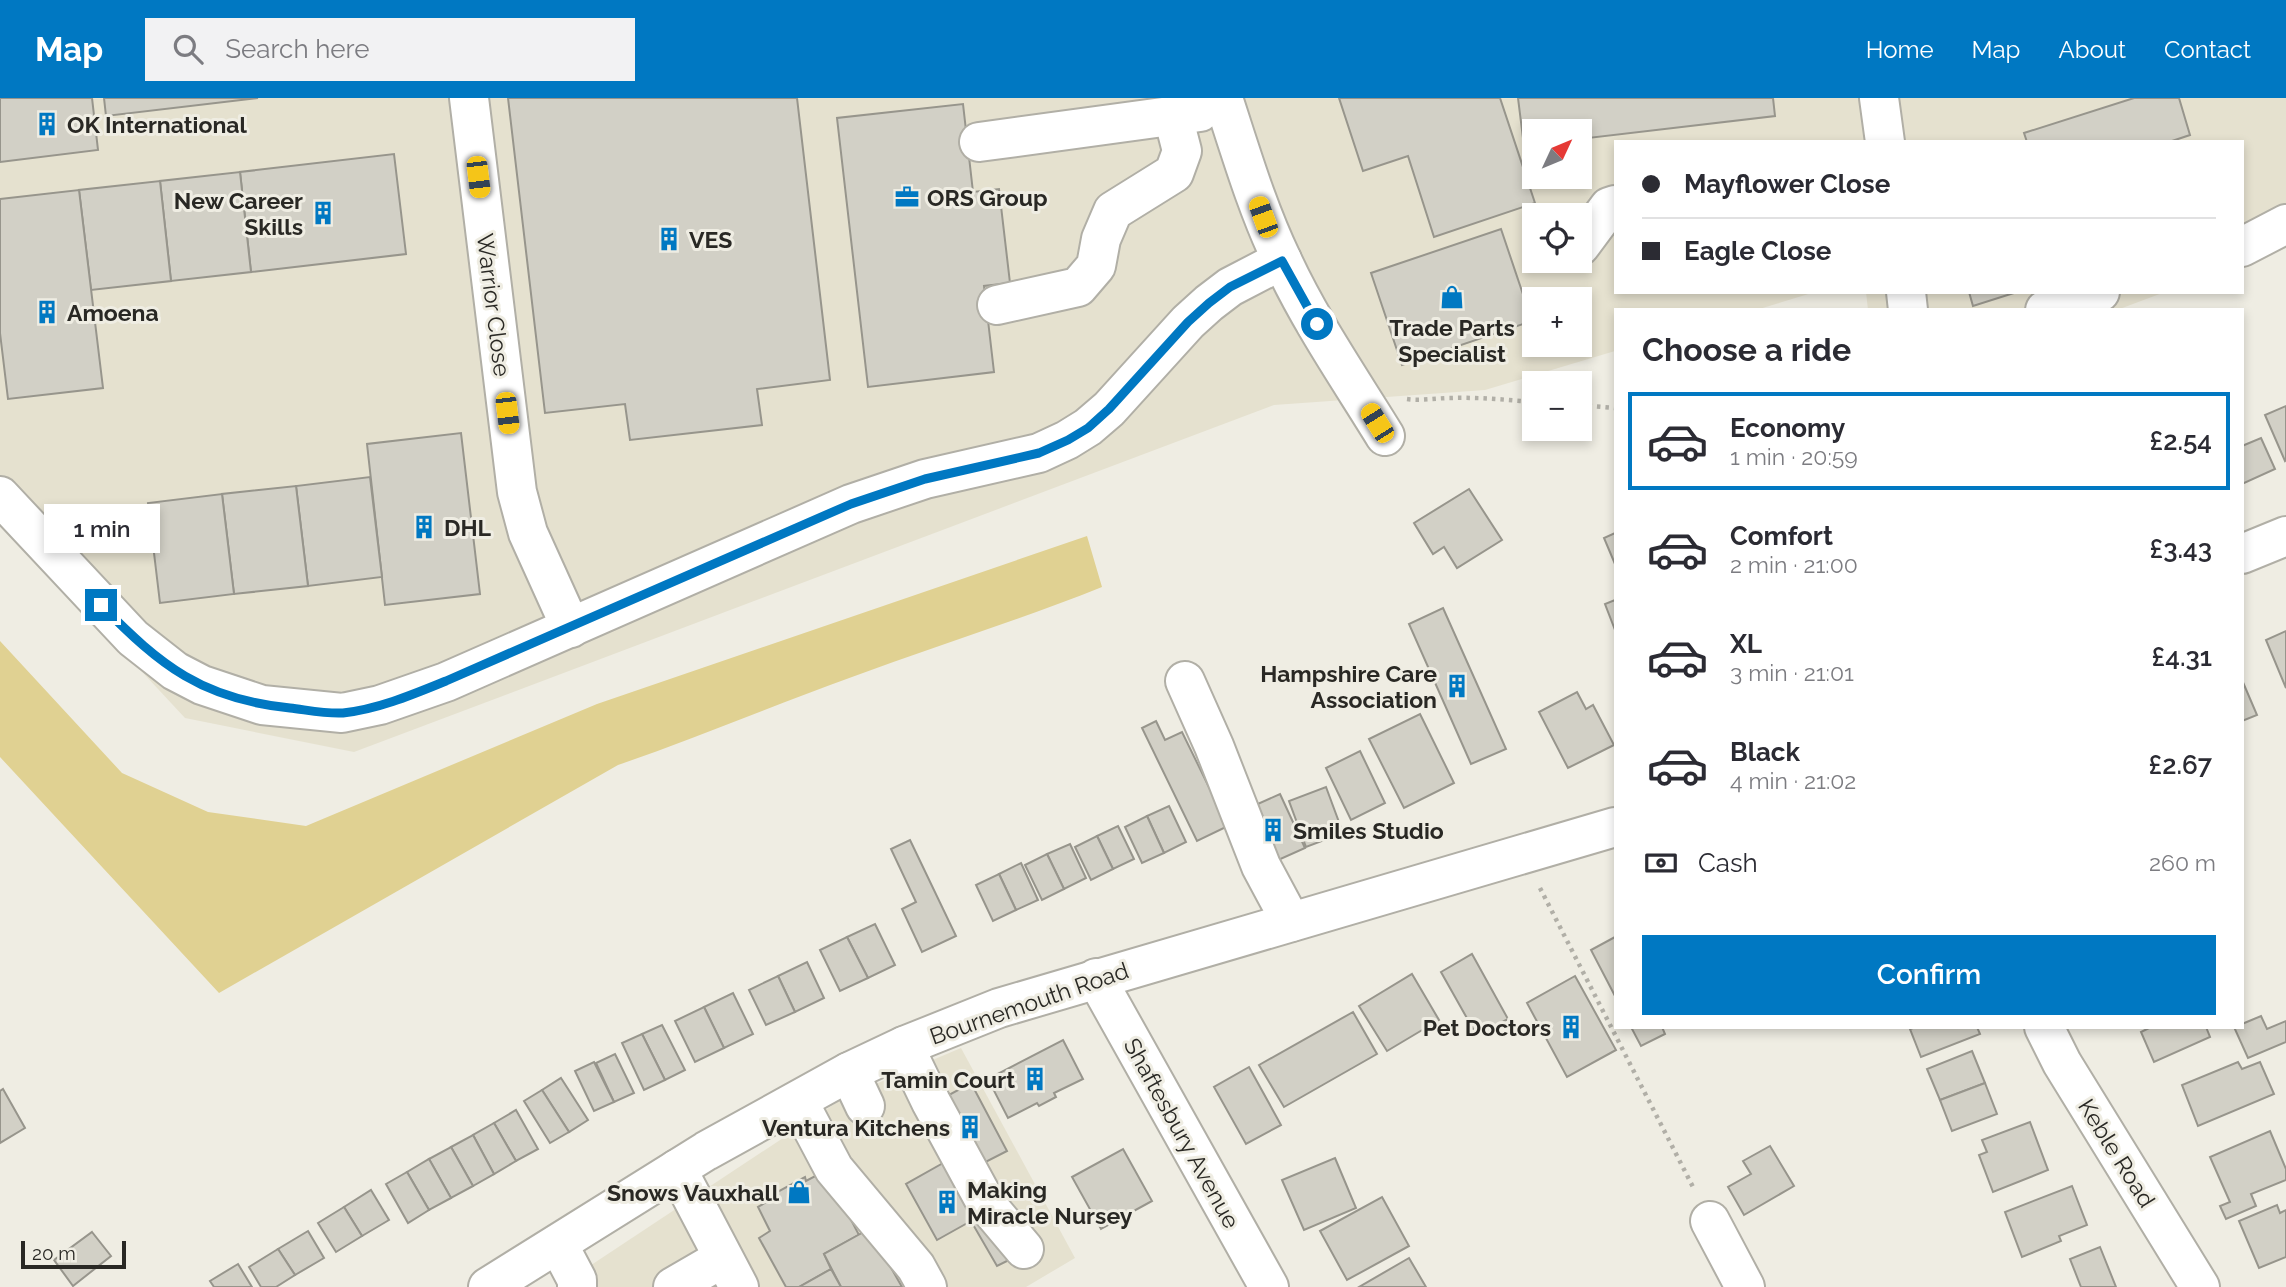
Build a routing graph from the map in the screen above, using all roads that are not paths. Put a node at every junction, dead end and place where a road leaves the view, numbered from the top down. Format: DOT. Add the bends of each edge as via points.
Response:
graph roads {
  1 [pos="469,98"];
  2 [pos="1879,98"];
  3 [pos="1225,103"];
  4 [pos="1174,116"];
  5 [pos="1880,140"];
  6 [pos="979,142"];
  7 [pos="1614,205"];
  8 [pos="2286,225"];
  9 [pos="1592,230"];
  10 [pos="2244,246"];
  11 [pos="1282,261"];
  12 [pos="2094,294"];
  13 [pos="997,305"];
  14 [pos="2051,308"];
  15 [pos="1385,436"];
  16 [pos="0,496"];
  17 [pos="2286,536"];
  18 [pos="2244,553"];
  19 [pos="571,628"];
  20 [pos="1185,681"];
  21 [pos="1614,827"];
  22 [pos="1291,922"];
  23 [pos="1096,978"];
  24 [pos="2045,1029"];
  25 [pos="904,1046"];
  26 [pos="849,1072"];
  27 [pos="798,1101"];
  28 [pos="866,1106"];
  29 [pos="677,1169"];
  30 [pos="1710,1221"];
  31 [pos="558,1244"];
  32 [pos="1024,1249"];
  33 [pos="731,1272"];
  34 [pos="2187,1283"];
  35 [pos="488,1287"];
  36 [pos="577,1287"];
  37 [pos="673,1287"];
  38 [pos="927,1287"];
  39 [pos="1269,1287"];
  40 [pos="1745,1287"];
  1 -- 19 [label="street, Warrior Close" via="517,492 528,533"];
  2 -- 5 [label="street"];
  3 -- 4 [label="street"];
  3 -- 11 [label="street"];
  4 -- 6 [label="street"];
  4 -- 13 [label="street" via="1182,151 1174,173 1113,211 1096,266 1078,287"];
  7 -- 9 [label="street"];
  8 -- 10 [label="street"];
  11 -- 15 [label="street"];
  11 -- 19 [label="street" via="1209,303 1109,409 1068,440 1039,453 925,479 851,504"];
  12 -- 14 [label="street"];
  16 -- 19 [label="street" via="153,655 202,685 262,705 342,713 380,705"];
  17 -- 18 [label="street"];
  20 -- 22 [label="street" via="1261,866"];
  21 -- 22 [label="street, Bournemouth Road"];
  22 -- 23 [label="street, Bournemouth Road"];
  23 -- 25 [label="street, Bournemouth Road" via="999,1008"];
  23 -- 39 [label="street, Shaftesbury Avenue" via="1133,1070"];
  24 -- 34 [label="street, Keble Road"];
  25 -- 26 [label="street, Bournemouth Road"];
  25 -- 32 [label="street" via="987,1205"];
  26 -- 27 [label="street, Bournemouth Road"];
  26 -- 28 [label="street"];
  27 -- 29 [label="street, Bournemouth Road"];
  27 -- 38 [label="street" via="834,1169"];
  29 -- 31 [label="street, Bournemouth Road"];
  29 -- 33 [label="street"];
  30 -- 40 [label="street"];
  31 -- 35 [label="street, Bournemouth Road"];
  31 -- 36 [label="street"];
  33 -- 37 [label="street"];
}
